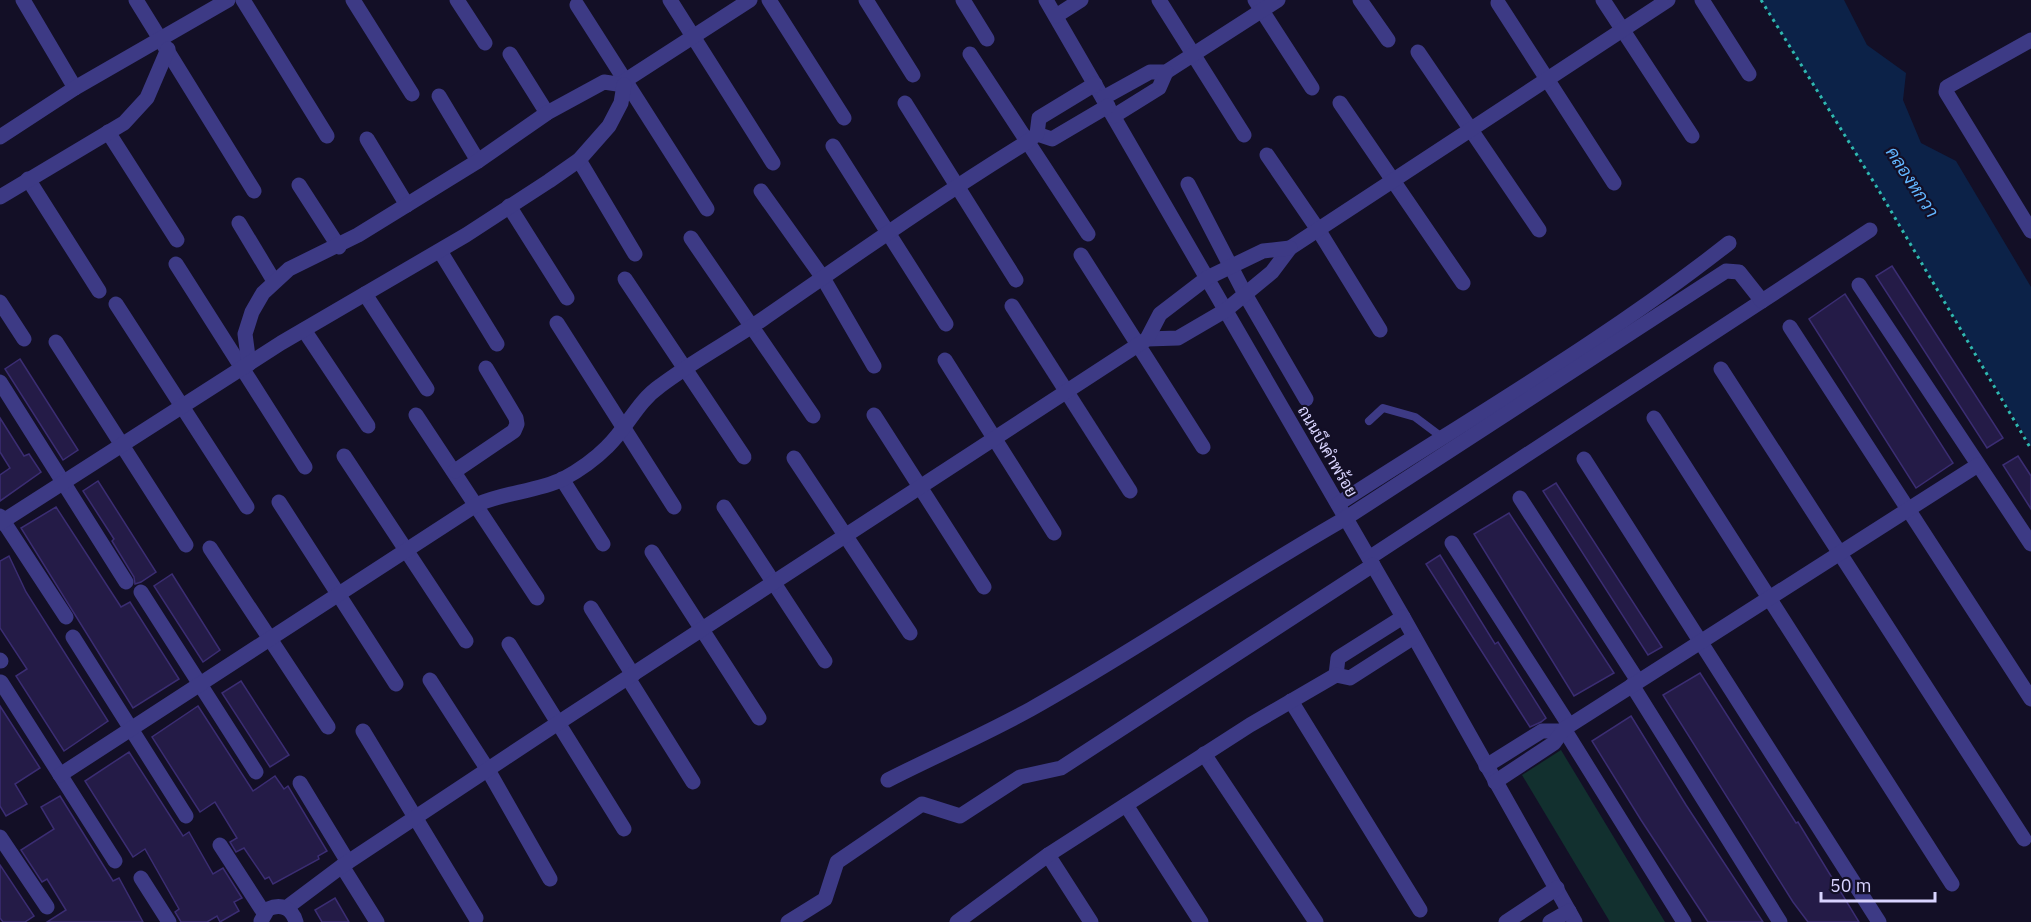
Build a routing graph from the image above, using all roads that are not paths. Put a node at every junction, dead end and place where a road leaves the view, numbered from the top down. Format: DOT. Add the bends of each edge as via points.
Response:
graph roads {
  1 [pos="23,0"];
  2 [pos="136,0"];
  3 [pos="228,0"];
  4 [pos="243,0"];
  5 [pos="353,0"];
  6 [pos="457,0"];
  7 [pos="670,0"];
  8 [pos="750,0"];
  9 [pos="769,0"];
  10 [pos="866,0"];
  11 [pos="963,0"];
  12 [pos="1046,0"];
  13 [pos="1081,0"];
  14 [pos="1159,0"];
  15 [pos="1278,0"];
  16 [pos="1360,0"];
  17 [pos="1603,0"];
  18 [pos="1668,0"];
  19 [pos="1702,0"];
  20 [pos="1498,3"];
  21 [pos="577,5"];
  22 [pos="1258,5"];
  23 [pos="1056,16"];
  24 [pos="1622,28"];
  25 [pos="693,37"];
  26 [pos="987,39"];
  27 [pos="1388,40"];
  28 [pos="2031,40"];
  29 [pos="485,43"];
  30 [pos="164,44"];
  31 [pos="1418,52"];
  32 [pos="1194,53"];
  33 [pos="510,54"];
  34 [pos="970,54"];
  35 [pos="1166,72"];
  36 [pos="1749,74"];
  37 [pos="913,75"];
  38 [pos="1546,79"];
  39 [pos="625,82"];
  40 [pos="1095,84"];
  41 [pos="75,88"];
  42 [pos="1312,88"];
  43 [pos="412,94"];
  44 [pos="439,96"];
  45 [pos="904,103"];
  46 [pos="1340,103"];
  47 [pos="1108,107"];
  48 [pos="547,112"];
  49 [pos="844,118"];
  50 [pos="1472,128"];
  51 [pos="108,132"];
  52 [pos="1244,135"];
  53 [pos="0,136"];
  54 [pos="327,136"];
  55 [pos="1692,136"];
  56 [pos="1032,138"];
  57 [pos="367,139"];
  58 [pos="833,146"];
  59 [pos="1267,155"];
  60 [pos="579,160"];
  61 [pos="478,161"];
  62 [pos="773,163"];
  63 [pos="28,179"];
  64 [pos="1394,180"];
  65 [pos="1614,183"];
  66 [pos="299,184"];
  67 [pos="1188,184"];
  68 [pos="957,185"];
  69 [pos="254,191"];
  70 [pos="761,191"];
  71 [pos="0,197"];
  72 [pos="407,205"];
  73 [pos="509,206"];
  74 [pos="707,209"];
  75 [pos="239,222"];
  76 [pos="1539,230"];
  77 [pos="1870,230"];
  78 [pos="1319,231"];
  79 [pos="2031,231"];
  80 [pos="888,232"];
  81 [pos="1088,234"];
  82 [pos="691,238"];
  83 [pos="177,240"];
  84 [pos="1729,243"];
  85 [pos="339,247"];
  86 [pos="1290,248"];
  87 [pos="440,251"];
  88 [pos="635,254"];
  89 [pos="1081,255"];
  90 [pos="176,264"];
  91 [pos="1231,266"];
  92 [pos="822,278"];
  93 [pos="1207,278"];
  94 [pos="625,279"];
  95 [pos="1016,280"];
  96 [pos="274,281"];
  97 [pos="1463,283"];
  98 [pos="1858,285"];
  99 [pos="99,291"];
  100 [pos="365,294"];
  101 [pos="1245,294"];
  102 [pos="567,298"];
  103 [pos="1762,301"];
  104 [pos="0,302"];
  105 [pos="116,304"];
  106 [pos="1012,306"];
  107 [pos="1226,310"];
  108 [pos="557,323"];
  109 [pos="946,324"];
  110 [pos="753,326"];
  111 [pos="1790,327"];
  112 [pos="304,330"];
  113 [pos="1380,330"];
  114 [pos="24,339"];
  115 [pos="56,342"];
  116 [pos="1143,342"];
  117 [pos="497,344"];
  118 [pos="945,360"];
  119 [pos="874,366"];
  120 [pos="246,367"];
  121 [pos="486,368"];
  122 [pos="684,368"];
  123 [pos="1721,369"];
  124 [pos="0,382"];
  125 [pos="427,389"];
  126 [pos="1066,392"];
  127 [pos="1306,399"];
  128 [pos="182,406"];
  129 [pos="416,414"];
  130 [pos="874,415"];
  131 [pos="813,416"];
  132 [pos="1654,418"];
  133 [pos="1369,421"];
  134 [pos="368,426"];
  135 [pos="622,429"];
  136 [pos="1443,438"];
  137 [pos="993,439"];
  138 [pos="122,445"];
  139 [pos="1203,447"];
  140 [pos="344,456"];
  141 [pos="744,457"];
  142 [pos="794,458"];
  143 [pos="1584,459"];
  144 [pos="1978,465"];
  145 [pos="305,467"];
  146 [pos="455,471"];
  147 [pos="562,479"];
  148 [pos="63,482"];
  149 [pos="920,487"];
  150 [pos="1130,491"];
  151 [pos="1520,498"];
  152 [pos="279,502"];
  153 [pos="1338,504"];
  154 [pos="476,505"];
  155 [pos="247,507"];
  156 [pos="674,507"];
  157 [pos="724,507"];
  158 [pos="1908,509"];
  159 [pos="1346,518"];
  160 [pos="1,520"];
  161 [pos="1054,533"];
  162 [pos="846,536"];
  163 [pos="1452,543"];
  164 [pos="603,544"];
  165 [pos="2031,544"];
  166 [pos="186,545"];
  167 [pos="210,548"];
  168 [pos="407,549"];
  169 [pos="652,552"];
  170 [pos="1838,554"];
  171 [pos="1371,562"];
  172 [pos="126,582"];
  173 [pos="774,583"];
  174 [pos="984,587"];
  175 [pos="141,592"];
  176 [pos="338,594"];
  177 [pos="1770,597"];
  178 [pos="537,598"];
  179 [pos="591,608"];
  180 [pos="66,617"];
  181 [pos="1403,617"];
  182 [pos="702,629"];
  183 [pos="910,633"];
  184 [pos="73,637"];
  185 [pos="1414,637"];
  186 [pos="269,639"];
  187 [pos="466,641"];
  188 [pos="1701,641"];
  189 [pos="509,644"];
  190 [pos="825,661"];
  191 [pos="1336,675"];
  192 [pos="631,677"];
  193 [pos="430,680"];
  194 [pos="1,682"];
  195 [pos="1635,683"];
  196 [pos="201,684"];
  197 [pos="396,684"];
  198 [pos="2031,699"];
  199 [pos="1291,701"];
  200 [pos="759,718"];
  201 [pos="558,723"];
  202 [pos="328,727"];
  203 [pos="132,728"];
  204 [pos="1564,728"];
  205 [pos="363,732"];
  206 [pos="1204,754"];
  207 [pos="1486,766"];
  208 [pos="488,770"];
  209 [pos="256,772"];
  210 [pos="60,775"];
  211 [pos="888,780"];
  212 [pos="693,782"];
  213 [pos="1495,782"];
  214 [pos="300,783"];
  215 [pos="1126,805"];
  216 [pos="186,816"];
  217 [pos="415,817"];
  218 [pos="624,829"];
  219 [pos="2024,839"];
  220 [pos="2,843"];
  221 [pos="220,845"];
  222 [pos="1048,855"];
  223 [pos="115,861"];
  224 [pos="345,864"];
  225 [pos="141,878"];
  226 [pos="550,879"];
  227 [pos="1952,885"];
  228 [pos="1557,888"];
  229 [pos="47,907"];
  230 [pos="286,908"];
  231 [pos="1420,910"];
  232 [pos="1572,916"];
  233 [pos="975,917"];
  234 [pos="262,918"];
  235 [pos="476,918"];
  236 [pos="169,922"];
  237 [pos="296,922"];
  238 [pos="377,922"];
  239 [pos="788,922"];
  240 [pos="957,922"];
  241 [pos="1091,922"];
  242 [pos="1202,922"];
  243 [pos="1316,922"];
  244 [pos="1506,922"];
  245 [pos="1550,922"];
  246 [pos="1684,922"];
  247 [pos="1780,922"];
  248 [pos="1879,922"];
  1 -- 41 [label="street"];
  2 -- 30 [label="street"];
  3 -- 30 [label="street"];
  4 -- 54 [label="street"];
  5 -- 43 [label="street"];
  6 -- 29 [label="street"];
  7 -- 25 [label="street"];
  8 -- 25 [label="street"];
  9 -- 49 [label="street"];
  10 -- 37 [label="street"];
  11 -- 26 [label="street"];
  12 -- 23 [label="street, ถนนบึงคำพร้อย"];
  13 -- 23 [label="street"];
  14 -- 32 [label="street"];
  15 -- 22 [label="street"];
  16 -- 27 [label="street"];
  17 -- 24 [label="street"];
  18 -- 24 [label="street"];
  19 -- 36 [label="street"];
  20 -- 38 [label="street"];
  21 -- 39 [label="street"];
  22 -- 32 [label="street"];
  22 -- 42 [label="street"];
  23 -- 40 [label="street, ถนนบึงคำพร้อย"];
  24 -- 38 [label="street"];
  24 -- 55 [label="street"];
  25 -- 39 [label="street"];
  25 -- 62 [label="street"];
  28 -- 79 [label="street" via="1947,87 1946,92"];
  30 -- 41 [label="street"];
  30 -- 51 [label="street" via="147,98 131,116"];
  30 -- 69 [label="street"];
  31 -- 50 [label="street"];
  32 -- 35 [label="street"];
  32 -- 52 [label="street"];
  33 -- 48 [label="street"];
  34 -- 56 [label="street"];
  35 -- 47 [label="street" via="1150,72"];
  35 -- 47 [label="street" via="1159,88"];
  38 -- 50 [label="street"];
  38 -- 65 [label="street"];
  39 -- 48 [label="street" via="604,82"];
  39 -- 60 [label="street" via="621,103 609,126"];
  39 -- 74 [label="street"];
  40 -- 47 [label="street, ถนนบึงคำพร้อย"];
  40 -- 56 [label="street" via="1040,118"];
  41 -- 53 [label="street"];
  44 -- 61 [label="street"];
  45 -- 68 [label="street"];
  46 -- 64 [label="street"];
  47 -- 56 [label="street" via="1052,139"];
  47 -- 93 [label="street, ถนนบึงคำพร้อย"];
  48 -- 61 [label="street"];
  50 -- 64 [label="street"];
  50 -- 76 [label="street"];
  51 -- 63 [label="street"];
  51 -- 83 [label="street"];
  56 -- 68 [label="street"];
  56 -- 81 [label="street"];
  57 -- 72 [label="street"];
  58 -- 80 [label="street"];
  59 -- 78 [label="street"];
  60 -- 73 [label="street"];
  60 -- 88 [label="street"];
  61 -- 72 [label="street"];
  63 -- 71 [label="street"];
  63 -- 99 [label="street"];
  64 -- 78 [label="street"];
  64 -- 97 [label="street"];
  66 -- 85 [label="street"];
  67 -- 91 [label="street"];
  68 -- 80 [label="street"];
  68 -- 95 [label="street"];
  70 -- 92 [label="street"];
  72 -- 85 [label="street"];
  73 -- 87 [label="street"];
  73 -- 102 [label="street"];
  75 -- 96 [label="street"];
  77 -- 103 [label="street"];
  78 -- 86 [label="street"];
  78 -- 113 [label="street"];
  80 -- 92 [label="street"];
  80 -- 109 [label="street"];
  82 -- 110 [label="street"];
  84 -- 136 [label="street" via="1677,284"];
  85 -- 96 [label="street" via="304,260"];
  86 -- 91 [label="street" via="1263,251"];
  86 -- 101 [label="street" via="1272,272"];
  87 -- 100 [label="street"];
  87 -- 117 [label="street"];
  89 -- 116 [label="street"];
  90 -- 120 [label="street"];
  91 -- 93 [label="street"];
  91 -- 101 [label="street"];
  92 -- 110 [label="street"];
  92 -- 119 [label="street"];
  93 -- 107 [label="street, ถนนบึงคำพร้อย"];
  93 -- 116 [label="street" via="1160,314"];
  94 -- 122 [label="street"];
  96 -- 120 [label="street" via="252,312 245,334"];
  98 -- 144 [label="street"];
  100 -- 112 [label="street"];
  100 -- 125 [label="street"];
  101 -- 107 [label="street"];
  101 -- 127 [label="street"];
  103 -- 159 [label="street" via="1739,272 1726,271"];
  103 -- 171 [label="street"];
  104 -- 114 [label="street"];
  105 -- 128 [label="street"];
  106 -- 126 [label="street"];
  107 -- 116 [label="street" via="1178,338"];
  107 -- 153 [label="street, ถนนบึงคำพร้อย"];
  108 -- 135 [label="street"];
  110 -- 122 [label="street"];
  110 -- 131 [label="street"];
  111 -- 158 [label="street"];
  112 -- 120 [label="street"];
  112 -- 134 [label="street"];
  115 -- 138 [label="street"];
  116 -- 126 [label="street"];
  116 -- 139 [label="street"];
  118 -- 137 [label="street"];
  120 -- 128 [label="street"];
  120 -- 145 [label="street"];
  121 -- 146 [label="street" via="518,424 514,431"];
  122 -- 135 [label="street" via="643,401"];
  122 -- 141 [label="street"];
  123 -- 170 [label="street"];
  124 -- 148 [label="street"];
  126 -- 137 [label="street"];
  126 -- 150 [label="street"];
  128 -- 138 [label="street"];
  128 -- 155 [label="street"];
  129 -- 146 [label="street"];
  130 -- 149 [label="street"];
  132 -- 177 [label="street"];
  133 -- 136 [label="lane" via="1383,408 1414,417"];
  135 -- 147 [label="street" via="608,447"];
  135 -- 156 [label="street"];
  136 -- 153 [label="street"];
  137 -- 149 [label="street"];
  137 -- 161 [label="street"];
  138 -- 148 [label="street"];
  138 -- 166 [label="street"];
  140 -- 168 [label="street"];
  142 -- 162 [label="street"];
  143 -- 188 [label="street"];
  144 -- 158 [label="street"];
  144 -- 165 [label="street"];
  146 -- 154 [label="street"];
  147 -- 154 [label="street"];
  147 -- 164 [label="street"];
  148 -- 160 [label="street"];
  148 -- 172 [label="street"];
  149 -- 162 [label="street"];
  149 -- 174 [label="street"];
  151 -- 195 [label="street"];
  152 -- 176 [label="street"];
  153 -- 159 [label="street, ถนนบึงคำพร้อย"];
  154 -- 168 [label="street"];
  154 -- 178 [label="street"];
  157 -- 173 [label="street"];
  158 -- 170 [label="street"];
  158 -- 198 [label="street"];
  159 -- 171 [label="street, ถนนบึงคำพร้อย"];
  159 -- 211 [label="street" via="1029,710"];
  160 -- 180 [label="street"];
  162 -- 173 [label="street"];
  162 -- 183 [label="street"];
  163 -- 204 [label="street"];
  167 -- 186 [label="street"];
  168 -- 176 [label="street"];
  168 -- 187 [label="street"];
  169 -- 182 [label="street"];
  170 -- 177 [label="street"];
  170 -- 219 [label="street"];
  171 -- 181 [label="street, ถนนบึงคำพร้อย"];
  171 -- 239 [label="street" via="1061,768 1020,777 960,816 922,804 837,862 825,898"];
  173 -- 182 [label="street"];
  173 -- 190 [label="street"];
  175 -- 196 [label="street"];
  176 -- 186 [label="street"];
  176 -- 197 [label="street"];
  177 -- 188 [label="street"];
  177 -- 227 [label="street"];
  179 -- 192 [label="street"];
  181 -- 185 [label="street, ถนนบึงคำพร้อย"];
  181 -- 191 [label="street" via="1338,658"];
  182 -- 192 [label="street"];
  182 -- 200 [label="street"];
  184 -- 203 [label="street"];
  185 -- 191 [label="street" via="1350,678"];
  185 -- 207 [label="street, ถนนบึงคำพร้อย"];
  186 -- 196 [label="street"];
  186 -- 202 [label="street"];
  188 -- 195 [label="street"];
  188 -- 248 [label="street"];
  189 -- 201 [label="street"];
  191 -- 199 [label="street"];
  192 -- 201 [label="street"];
  192 -- 212 [label="street"];
  193 -- 208 [label="street"];
  194 -- 210 [label="street"];
  195 -- 204 [label="street"];
  195 -- 247 [label="street"];
  196 -- 203 [label="street"];
  196 -- 209 [label="street"];
  199 -- 206 [label="street"];
  199 -- 231 [label="street"];
  201 -- 208 [label="street"];
  201 -- 218 [label="street"];
  203 -- 210 [label="street"];
  203 -- 216 [label="street"];
  204 -- 207 [label="street" via="1542,731"];
  204 -- 213 [label="street" via="1554,743"];
  204 -- 246 [label="street"];
  205 -- 217 [label="street"];
  206 -- 215 [label="street"];
  206 -- 243 [label="street"];
  207 -- 213 [label="street, ถนนบึงคำพร้อย"];
  208 -- 217 [label="street"];
  208 -- 226 [label="street"];
  210 -- 223 [label="street"];
  213 -- 228 [label="street, ถนนบึงคำพร้อย"];
  214 -- 224 [label="street"];
  215 -- 222 [label="street"];
  215 -- 242 [label="street"];
  217 -- 224 [label="street"];
  217 -- 235 [label="street"];
  220 -- 229 [label="street"];
  221 -- 234 [label="street"];
  222 -- 233 [label="street"];
  222 -- 241 [label="street"];
  224 -- 230 [label="street"];
  224 -- 238 [label="street"];
  225 -- 236 [label="street"];
  228 -- 232 [label="street, ถนนบึงคำพร้อย"];
  228 -- 244 [label="street"];
  230 -- 234 [label="street" via="273,907"];
  230 -- 237 [label="street"];
  232 -- 245 [label="street"];
  233 -- 240 [label="street"];
}
